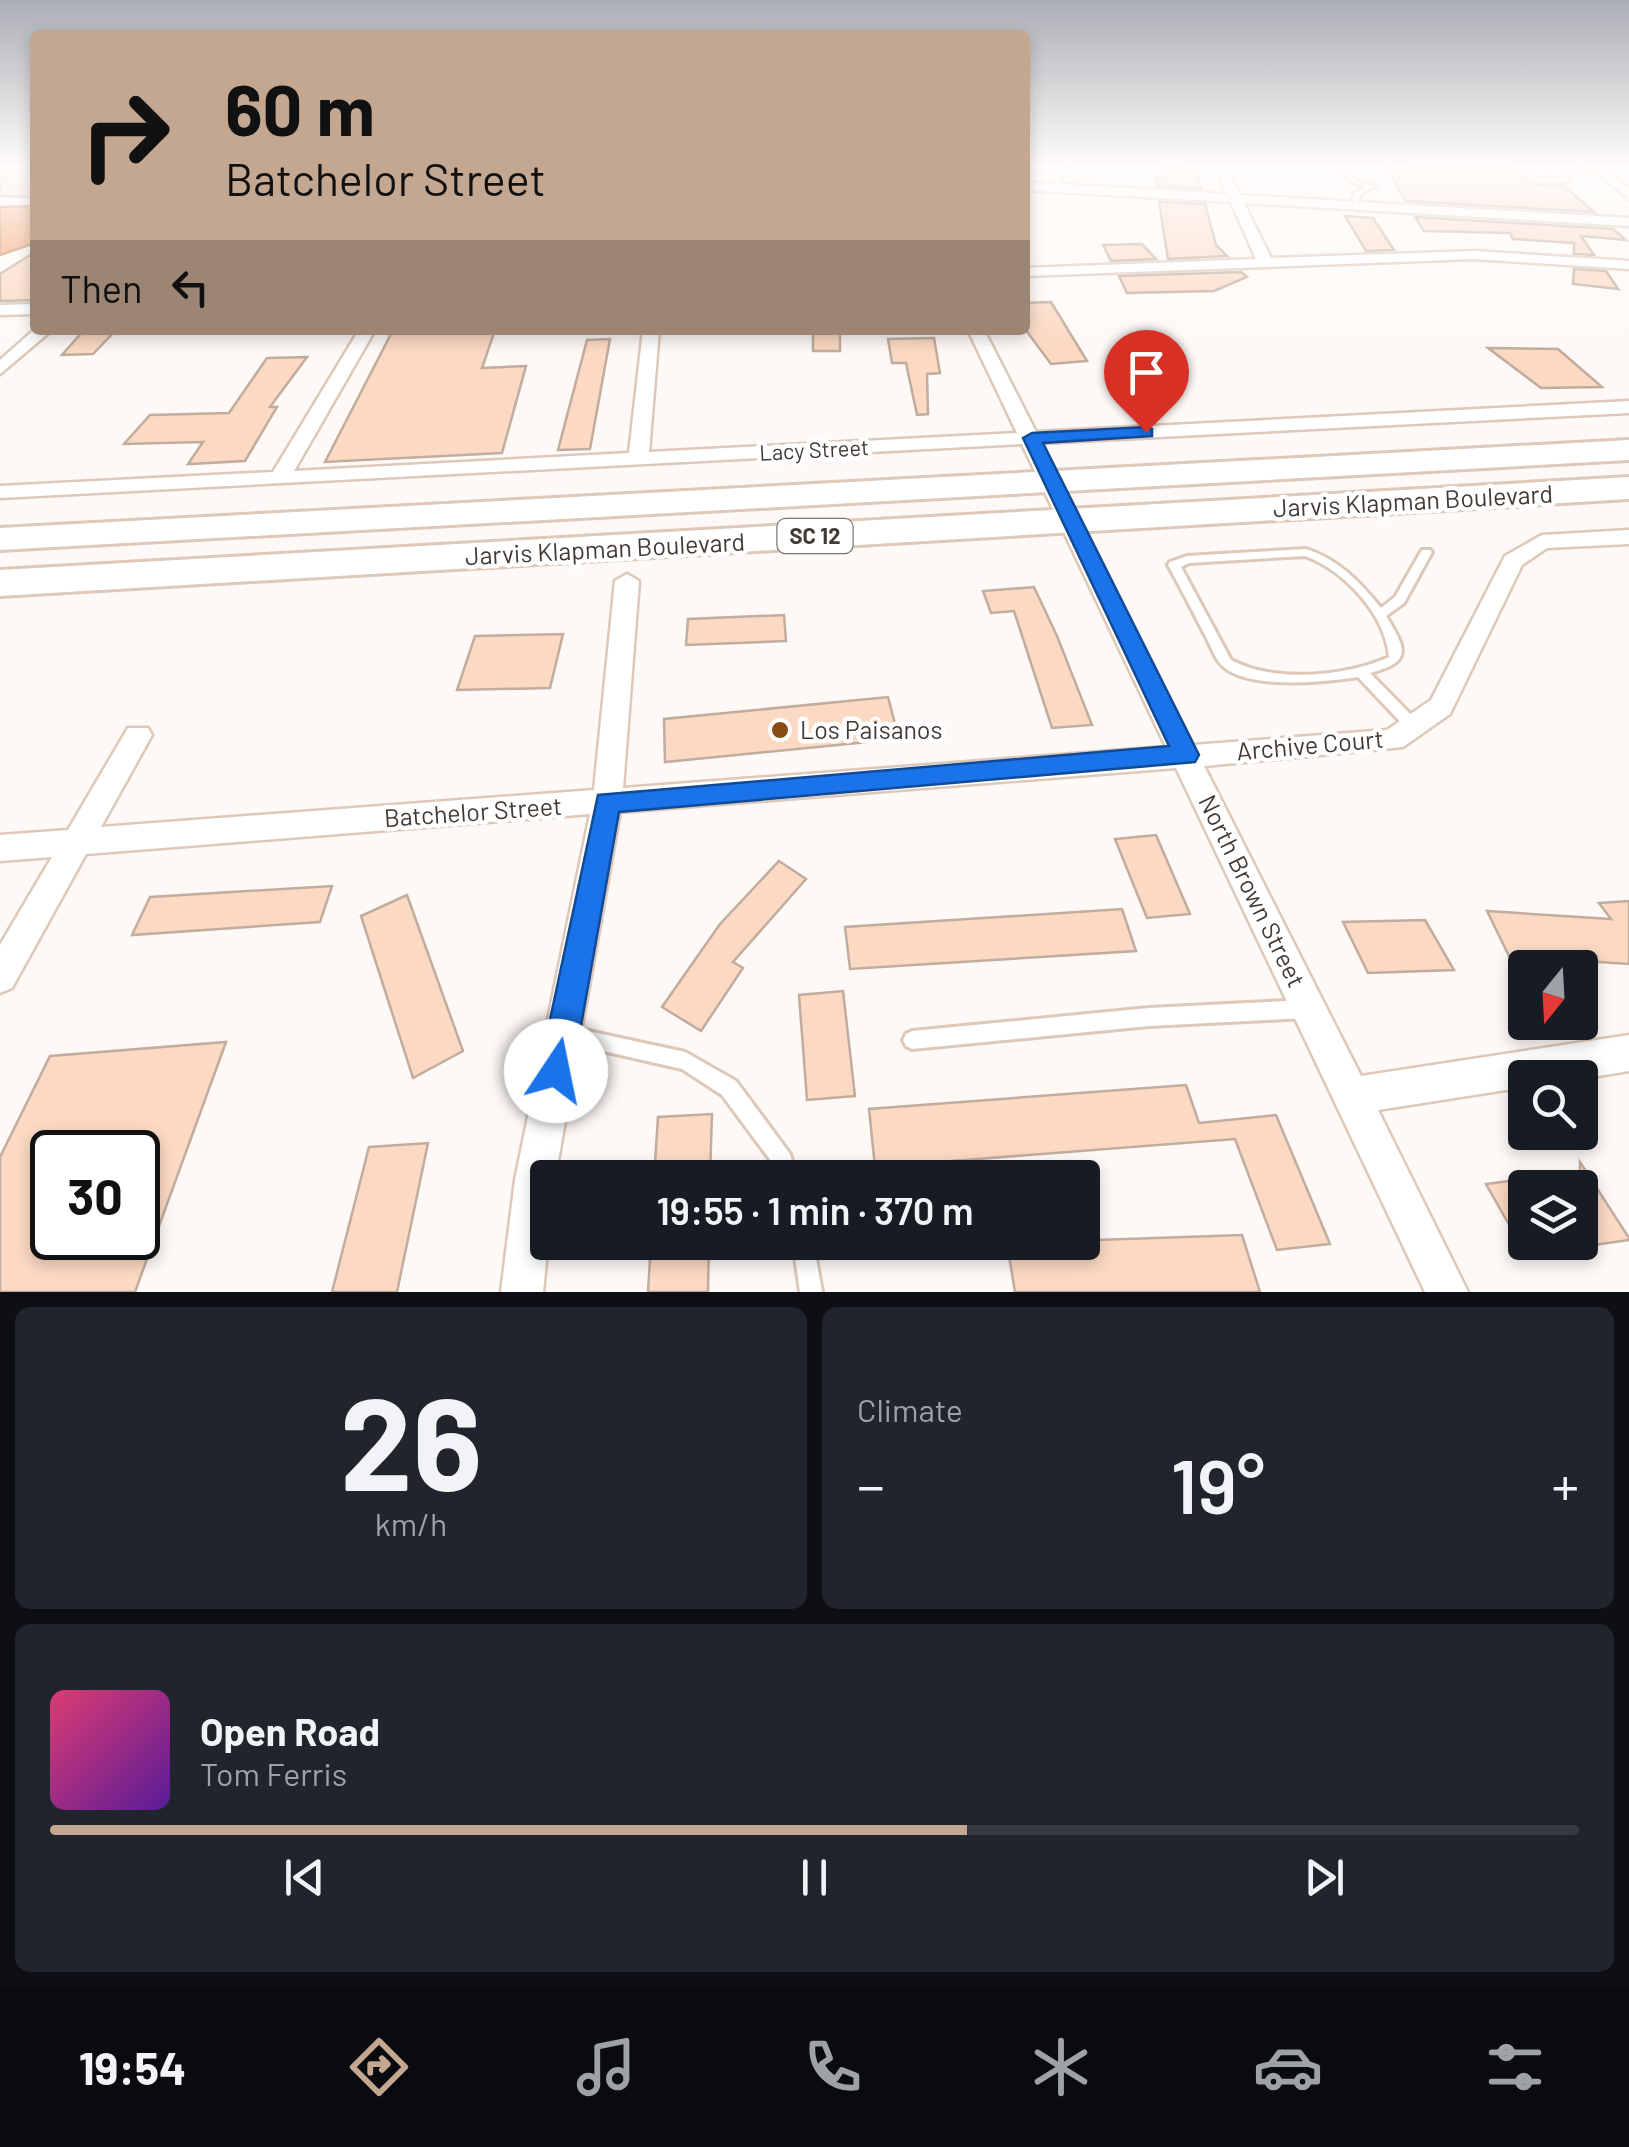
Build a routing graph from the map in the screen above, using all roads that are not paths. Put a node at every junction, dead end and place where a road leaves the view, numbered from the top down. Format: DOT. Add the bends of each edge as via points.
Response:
graph roads {
  1 [pos="1248,225"];
  2 [pos="1266,264"];
  3 [pos="1629,265"];
  4 [pos="1030,272"];
  5 [pos="30,309"];
  6 [pos="0,310"];
  7 [pos="38,335"];
  8 [pos="364,335"];
  9 [pos="650,335"];
  10 [pos="979,335"];
  11 [pos="0,370"];
  12 [pos="1629,407"];
  13 [pos="1032,438"];
  14 [pos="1629,450"];
  15 [pos="638,459"];
  16 [pos="1358,464"];
  17 [pos="280,477"];
  18 [pos="1052,481"];
  19 [pos="1629,488"];
  20 [pos="0,492"];
  21 [pos="1071,521"];
  22 [pos="1629,536"];
  23 [pos="788,538"];
  24 [pos="0,539"];
  25 [pos="1426,552"];
  26 [pos="627,581"];
  27 [pos="0,584"];
  28 [pos="1379,615"];
  29 [pos="1362,673"];
  30 [pos="1412,726"];
  31 [pos="138,736"];
  32 [pos="1186,755"];
  33 [pos="607,802"];
  34 [pos="76,842"];
  35 [pos="0,848"];
  36 [pos="0,977"];
  37 [pos="1309,1009"];
  38 [pos="563,1035"];
  39 [pos="912,1040"];
  40 [pos="1629,1054"];
  41 [pos="1350,1096"];
  42 [pos="783,1160"];
  43 [pos="806,1260"];
  44 [pos="522,1292"];
  45 [pos="810,1292"];
  46 [pos="1447,1292"];
  1 -- 2 [label="street"];
  2 -- 3 [label="street" via="1474,255"];
  2 -- 4 [label="street"];
  5 -- 6 [label="street"];
  7 -- 11 [label="street"];
  8 -- 17 [label="street"];
  9 -- 15 [label="street"];
  10 -- 13 [label="street, North Brown Street"];
  12 -- 13 [label="street, Lacy Street"];
  13 -- 15 [label="street, Lacy Street"];
  13 -- 18 [label="street, North Brown Street"];
  14 -- 16 [label="highway, Jarvis Klapman Boulevard / SC 12"];
  15 -- 17 [label="street, Lacy Street"];
  16 -- 18 [label="highway, Jarvis Klapman Boulevard / SC 12"];
  16 -- 21 [label="highway" via="1108,499"];
  17 -- 20 [label="street, Lacy Street"];
  18 -- 21 [label="street, North Brown Street"];
  18 -- 23 [label="highway" via="1040,496 1017,503"];
  18 -- 24 [label="highway, Jarvis Klapman Boulevard / SC 12"];
  19 -- 21 [label="highway, Jarvis Klapman Boulevard / SC 12"];
  21 -- 23 [label="highway, Jarvis Klapman Boulevard / SC 12"];
  21 -- 32 [label="street, North Brown Street"];
  22 -- 30 [label="street, Archive Court" via="1542,542 1514,562 1440,707"];
  23 -- 27 [label="highway, Jarvis Klapman Boulevard / SC 12"];
  25 -- 28 [label="lane" via="1400,600"];
  26 -- 33 [label="street"];
  28 -- 29 [label="lane" via="1396,647 1395,659"];
  28 -- 29 [label="lane" via="1332,562 1306,552 1174,565 1236,671 1272,678"];
  29 -- 30 [label="lane"];
  30 -- 32 [label="street, Archive Court" via="1393,740"];
  31 -- 34 [label="street"];
  32 -- 33 [label="street, Batchelor Street"];
  32 -- 37 [label="street, North Brown Street"];
  33 -- 34 [label="street, Batchelor Street"];
  33 -- 38 [label="street"];
  34 -- 35 [label="street, Batchelor Street"];
  34 -- 36 [label="street"];
  37 -- 39 [label="lane"];
  37 -- 41 [label="street, North Brown Street"];
  38 -- 42 [label="lane" via="685,1061 729,1088"];
  38 -- 44 [label="street"];
  40 -- 41 [label="street"];
  41 -- 46 [label="street, North Brown Street"];
  43 -- 45 [label="lane"];
}
